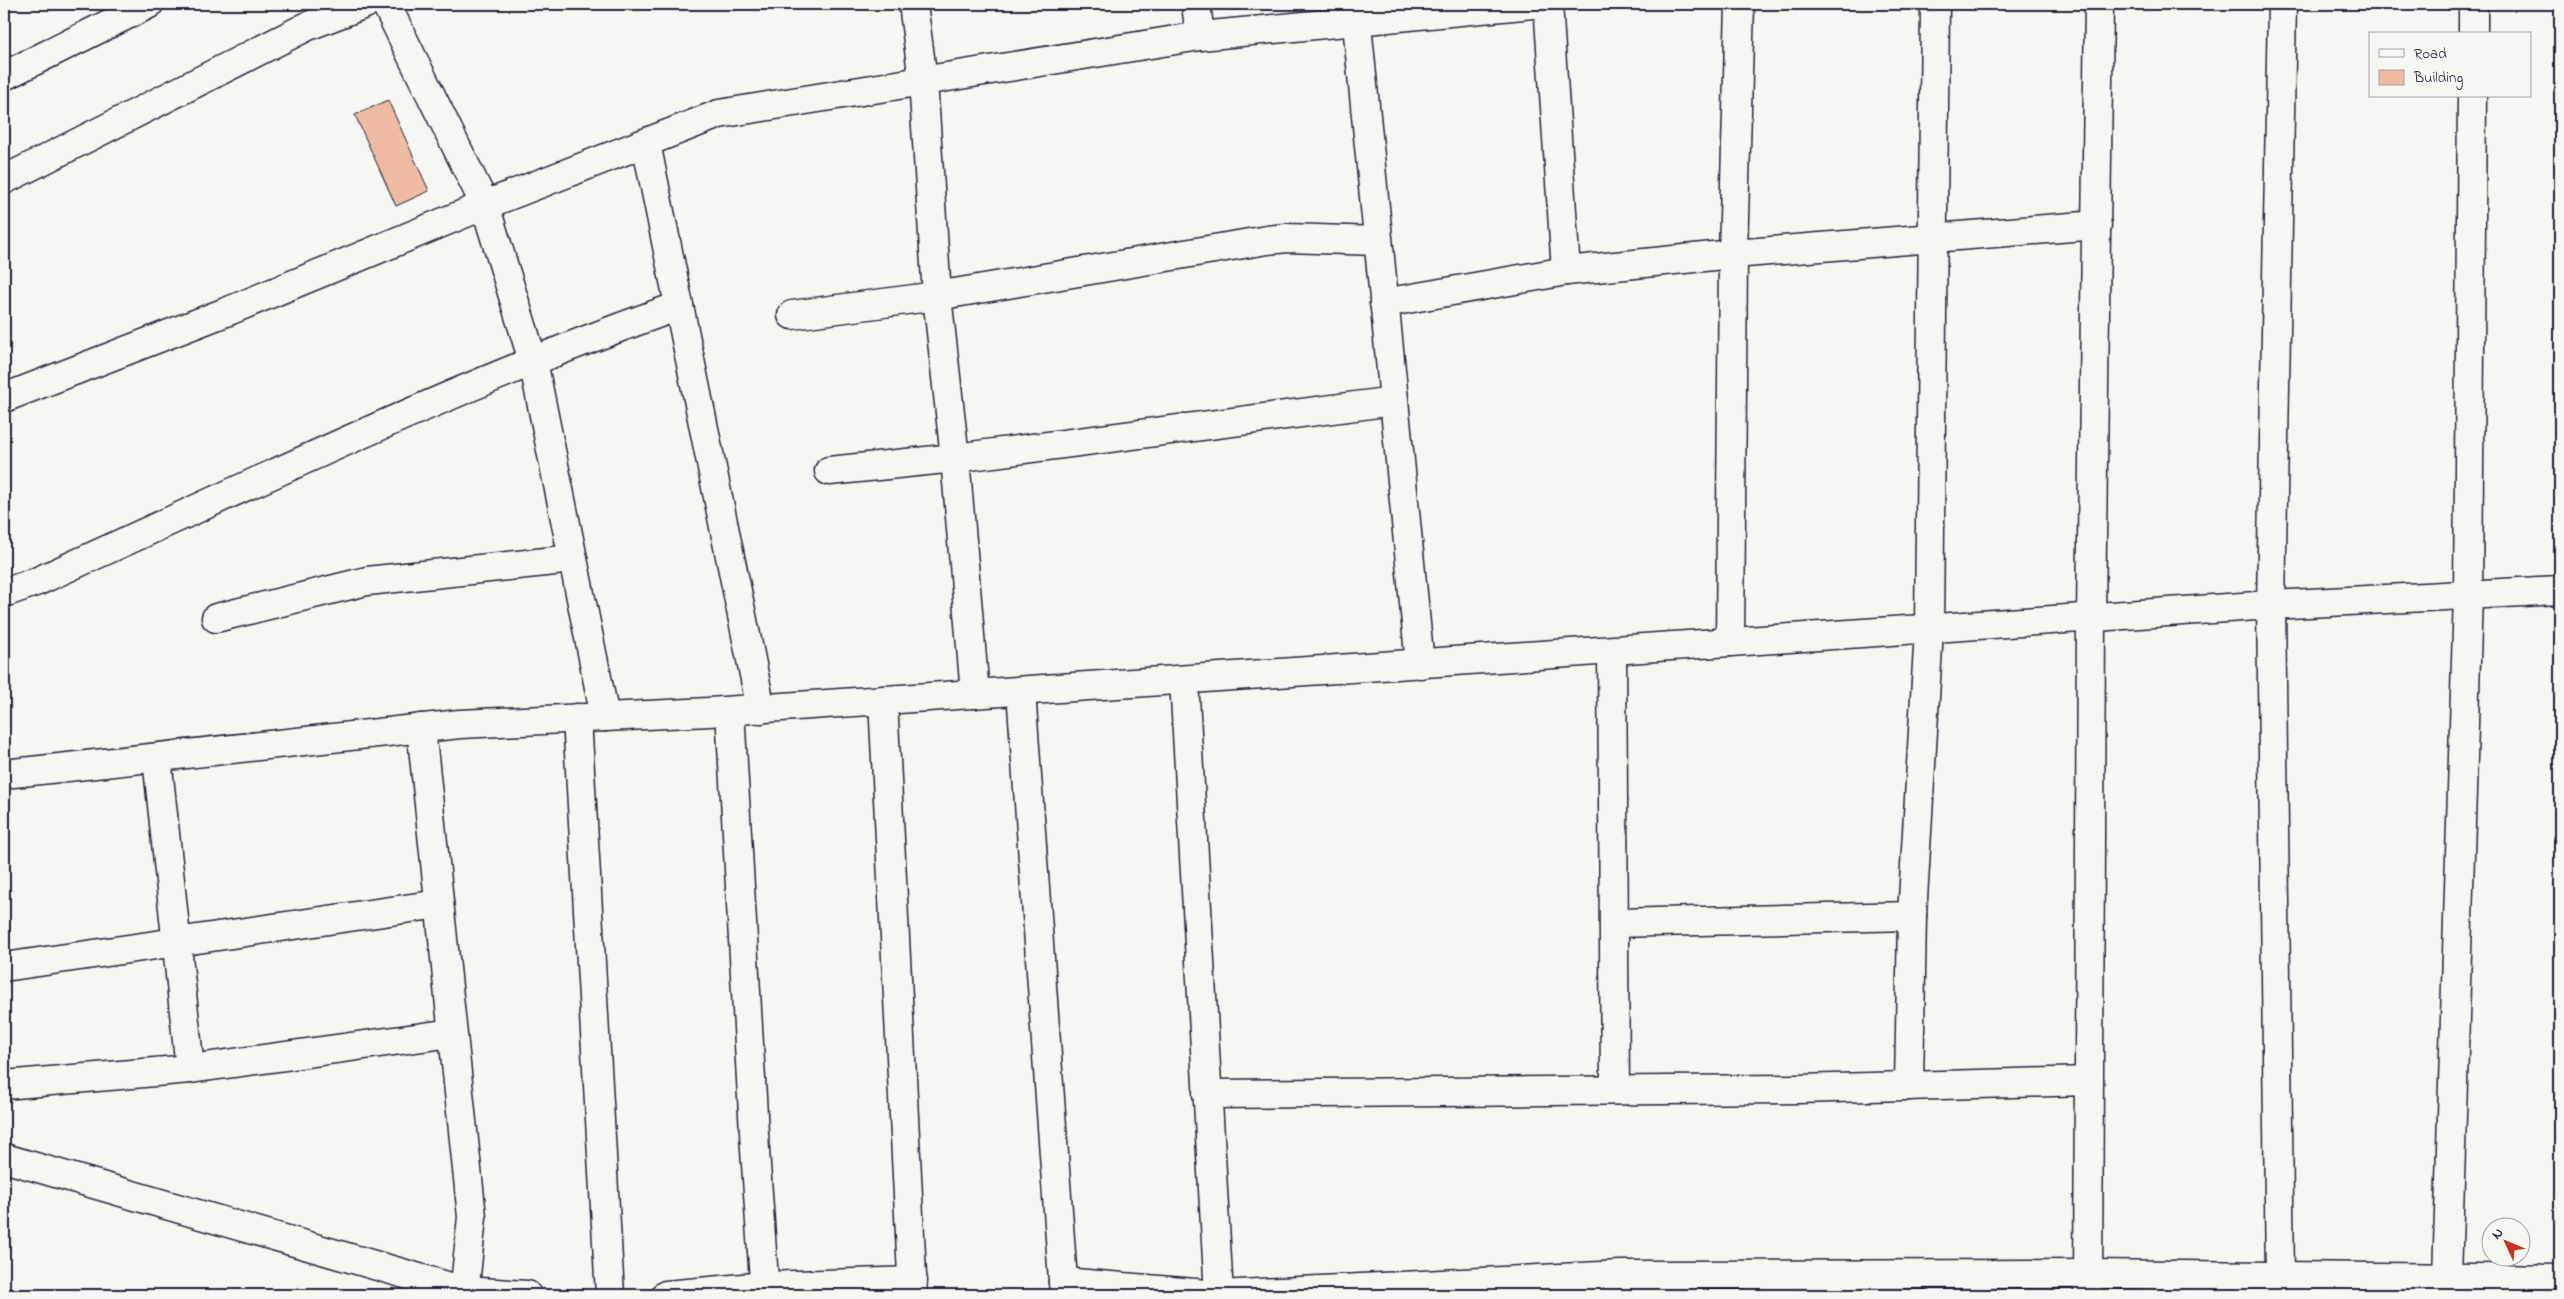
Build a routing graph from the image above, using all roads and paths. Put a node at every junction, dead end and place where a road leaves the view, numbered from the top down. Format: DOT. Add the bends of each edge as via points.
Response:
graph roads {
  1 [pos="149,4"];
  2 [pos="364,4"];
  3 [pos="386,4"];
  4 [pos="913,4"];
  5 [pos="1196,4"];
  6 [pos="1533,4"];
  7 [pos="1548,4"];
  8 [pos="1740,4"];
  9 [pos="1936,4"];
  10 [pos="2099,4"];
  11 [pos="2282,4"];
  12 [pos="2473,4"];
  13 [pos="1356,12"];
  14 [pos="2473,32"];
  15 [pos="1200,36"];
  16 [pos="4,76"];
  17 [pos="923,80"];
  18 [pos="2472,98"];
  19 [pos="646,143"];
  20 [pos="4,180"];
  21 [pos="485,205"];
  22 [pos="2097,224"];
  23 [pos="1933,238"];
  24 [pos="1377,241"];
  25 [pos="1733,254"];
  26 [pos="1566,271"];
  27 [pos="937,296"];
  28 [pos="1384,303"];
  29 [pos="679,306"];
  30 [pos="792,315"];
  31 [pos="533,361"];
  32 [pos="4,398"];
  33 [pos="1394,401"];
  34 [pos="955,458"];
  35 [pos="829,471"];
  36 [pos="574,560"];
  37 [pos="2560,590"];
  38 [pos="4,593"];
  39 [pos="2468,594"];
  40 [pos="2271,605"];
  41 [pos="2091,617"];
  42 [pos="216,618"];
  43 [pos="1928,630"];
  44 [pos="1730,642"];
  45 [pos="1612,651"];
  46 [pos="1420,664"];
  47 [pos="1184,680"];
  48 [pos="1021,691"];
  49 [pos="975,694"];
  50 [pos="882,700"];
  51 [pos="762,709"];
  52 [pos="730,711"];
  53 [pos="605,717"];
  54 [pos="577,718"];
  55 [pos="421,728"];
  56 [pos="157,758"];
  57 [pos="4,774"];
  58 [pos="439,904"];
  59 [pos="1912,916"];
  60 [pos="1614,923"];
  61 [pos="176,942"];
  62 [pos="4,967"];
  63 [pos="452,1033"];
  64 [pos="190,1070"];
  65 [pos="2089,1081"];
  66 [pos="4,1085"];
  67 [pos="1909,1086"];
  68 [pos="1615,1090"];
  69 [pos="1208,1094"];
  70 [pos="4,1158"];
  71 [pos="2280,1276"];
  72 [pos="2447,1278"];
  73 [pos="2560,1279"];
  74 [pos="2088,1285"];
  75 [pos="913,1288"];
  76 [pos="1063,1289"];
  77 [pos="765,1291"];
  78 [pos="464,1293"];
  79 [pos="527,1295"];
  80 [pos="610,1295"];
  81 [pos="666,1295"];
  82 [pos="1219,1295"];
  1 -- 16 [label="street"];
  2 -- 20 [label="street" via="308,26"];
  3 -- 21 [label="street"];
  4 -- 17 [label="street"];
  5 -- 15 [label="street"];
  6 -- 13 [label="street"];
  7 -- 26 [label="street"];
  8 -- 25 [label="street"];
  9 -- 23 [label="street"];
  10 -- 22 [label="street"];
  11 -- 40 [label="street"];
  12 -- 14 [label="street"];
  13 -- 15 [label="street"];
  13 -- 24 [label="street"];
  15 -- 17 [label="street"];
  17 -- 19 [label="street" via="718,114"];
  17 -- 27 [label="street"];
  18 -- 39 [label="street"];
  19 -- 21 [label="street"];
  19 -- 29 [label="street"];
  21 -- 31 [label="street"];
  21 -- 32 [label="street"];
  22 -- 23 [label="street"];
  22 -- 41 [label="street"];
  23 -- 25 [label="street"];
  23 -- 43 [label="street"];
  24 -- 27 [label="street" via="1267,240"];
  24 -- 28 [label="street"];
  25 -- 26 [label="street"];
  25 -- 44 [label="street"];
  26 -- 28 [label="street"];
  27 -- 30 [label="street"];
  27 -- 34 [label="street"];
  28 -- 33 [label="street"];
  29 -- 31 [label="street"];
  29 -- 51 [label="street"];
  31 -- 36 [label="street"];
  31 -- 38 [label="street" via="399,416 46,577"];
  33 -- 34 [label="street"];
  33 -- 46 [label="street"];
  34 -- 35 [label="street"];
  34 -- 49 [label="street"];
  36 -- 42 [label="street" via="367,581"];
  36 -- 53 [label="street"];
  37 -- 39 [label="street"];
  39 -- 40 [label="street"];
  39 -- 72 [label="street"];
  40 -- 41 [label="street"];
  40 -- 71 [label="street"];
  41 -- 43 [label="street"];
  41 -- 65 [label="street"];
  43 -- 44 [label="street"];
  43 -- 59 [label="street"];
  44 -- 45 [label="street"];
  45 -- 46 [label="street"];
  45 -- 60 [label="street"];
  46 -- 47 [label="street"];
  47 -- 48 [label="street"];
  47 -- 69 [label="street"];
  48 -- 49 [label="street"];
  48 -- 76 [label="street"];
  49 -- 50 [label="street"];
  50 -- 51 [label="street"];
  50 -- 75 [label="street"];
  51 -- 52 [label="street"];
  52 -- 53 [label="street"];
  52 -- 77 [label="street"];
  53 -- 54 [label="street"];
  54 -- 55 [label="street"];
  54 -- 80 [label="street"];
  55 -- 56 [label="street"];
  55 -- 58 [label="street"];
  56 -- 57 [label="street"];
  56 -- 61 [label="street"];
  58 -- 61 [label="street"];
  58 -- 63 [label="street"];
  59 -- 60 [label="street"];
  59 -- 67 [label="street"];
  60 -- 68 [label="street"];
  61 -- 62 [label="street"];
  61 -- 64 [label="street"];
  63 -- 64 [label="street"];
  63 -- 78 [label="street" via="472,1217"];
  64 -- 66 [label="street"];
  65 -- 67 [label="street"];
  65 -- 74 [label="street"];
  67 -- 68 [label="street"];
  68 -- 69 [label="street"];
  69 -- 82 [label="street"];
  70 -- 78 [label="street"];
  71 -- 72 [label="street"];
  71 -- 74 [label="street"];
  72 -- 73 [label="street"];
  74 -- 82 [label="street" via="1621,1275"];
  75 -- 77 [label="street"];
  76 -- 82 [label="street"];
  77 -- 81 [label="street"];
  78 -- 79 [label="street"];
}
